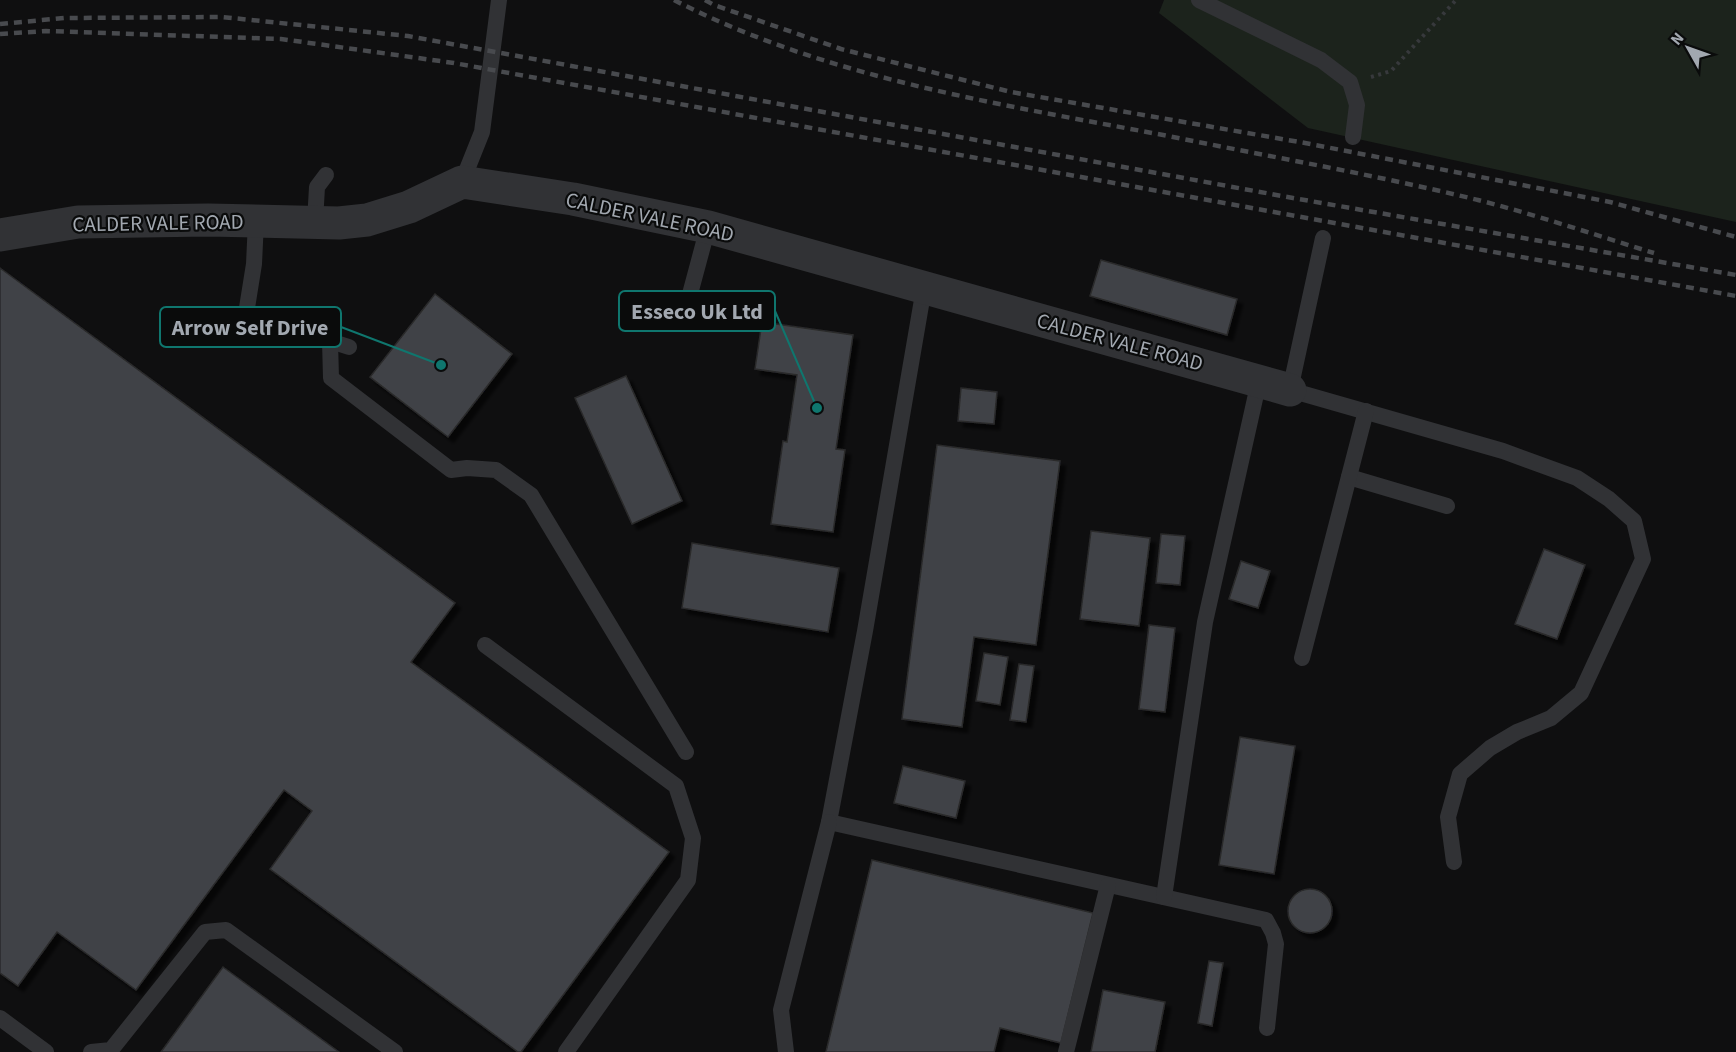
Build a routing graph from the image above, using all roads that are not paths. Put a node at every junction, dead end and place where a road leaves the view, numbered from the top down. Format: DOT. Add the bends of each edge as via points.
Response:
graph roads {
  1 [pos="499,0"];
  2 [pos="1199,0"];
  3 [pos="1353,137"];
  4 [pos="326,175"];
  5 [pos="462,182"];
  6 [pos="256,220"];
  7 [pos="315,222"];
  8 [pos="708,227"];
  9 [pos="0,235"];
  10 [pos="1323,238"];
  11 [pos="924,288"];
  12 [pos="690,294"];
  13 [pos="330,341"];
  14 [pos="349,347"];
  15 [pos="1259,381"];
  16 [pos="1290,390"];
  17 [pos="1366,411"];
  18 [pos="1349,477"];
  19 [pos="1447,506"];
  20 [pos="485,645"];
  21 [pos="1302,658"];
  22 [pos="686,752"];
  23 [pos="829,822"];
  24 [pos="1454,862"];
  25 [pos="1107,885"];
  26 [pos="1164,897"];
  27 [pos="0,1018"];
  28 [pos="1267,1028"];
  29 [pos="46,1052"];
  30 [pos="91,1052"];
  31 [pos="395,1052"];
  32 [pos="567,1052"];
  33 [pos="786,1052"];
  34 [pos="1066,1052"];
  1 -- 5 [label="lane" via="482,132"];
  2 -- 3 [label="lane" via="1321,60 1350,82 1357,105"];
  4 -- 7 [label="lane" via="317,187"];
  5 -- 7 [label="street, CALDER VALE ROAD" via="409,207 367,220"];
  5 -- 8 [label="street, CALDER VALE ROAD" via="573,199"];
  6 -- 7 [label="street, CALDER VALE ROAD"];
  6 -- 9 [label="street, CALDER VALE ROAD" via="78,222"];
  6 -- 13 [label="lane" via="246,315"];
  8 -- 11 [label="street, CALDER VALE ROAD"];
  8 -- 12 [label="lane"];
  10 -- 16 [label="lane"];
  11 -- 15 [label="street, CALDER VALE ROAD"];
  11 -- 23 [label="lane"];
  13 -- 14 [label="lane"];
  13 -- 22 [label="lane" via="331,378 451,470 496,470 531,495"];
  15 -- 16 [label="street, CALDER VALE ROAD"];
  15 -- 26 [label="lane" via="1205,622"];
  16 -- 17 [label="lane"];
  17 -- 18 [label="lane"];
  17 -- 24 [label="lane" via="1503,451 1577,478 1634,521 1643,559 1581,693 1551,718 1490,748 1460,774 1448,818"];
  18 -- 19 [label="lane"];
  18 -- 21 [label="lane"];
  20 -- 32 [label="lane" via="676,786 693,838 688,880"];
  23 -- 25 [label="lane"];
  23 -- 33 [label="lane" via="781,1010"];
  25 -- 26 [label="lane"];
  25 -- 34 [label="lane"];
  26 -- 28 [label="lane" via="1266,920 1276,944"];
  27 -- 29 [label="lane"];
  30 -- 31 [label="lane" via="111,1050 205,932 226,930"];
}
